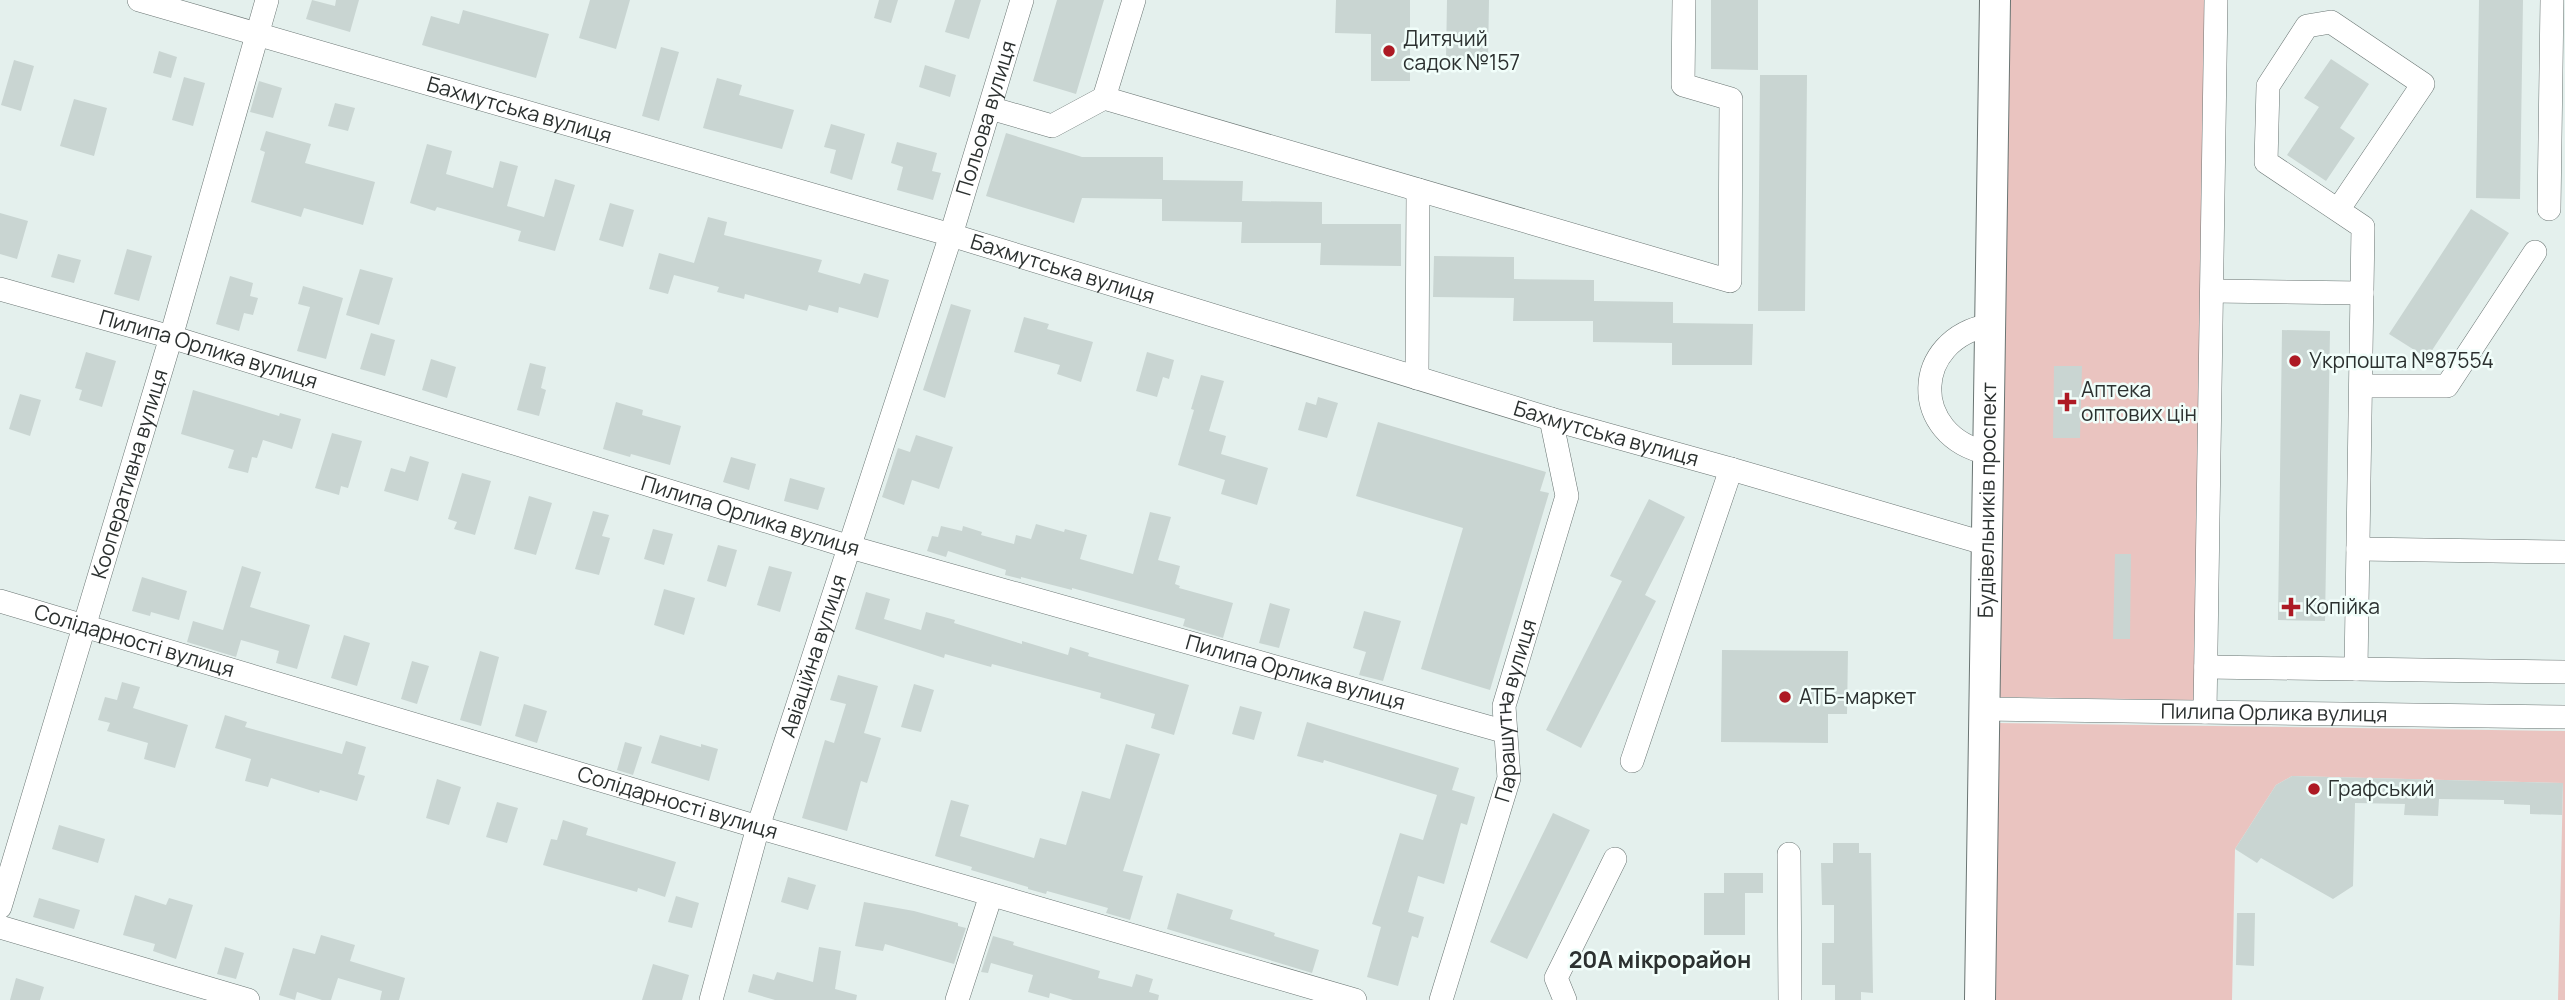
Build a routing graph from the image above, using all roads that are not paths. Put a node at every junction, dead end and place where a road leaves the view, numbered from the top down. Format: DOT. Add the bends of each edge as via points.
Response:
graph roads {
  1 [pos="139,0"];
  2 [pos="267,0"];
  3 [pos="1022,0"];
  4 [pos="1134,0"];
  5 [pos="1684,0"];
  6 [pos="1995,0"];
  7 [pos="2216,0"];
  8 [pos="2552,0"];
  9 [pos="256,34"];
  10 [pos="1104,98"];
  11 [pos="990,108"];
  12 [pos="1418,190"];
  13 [pos="2549,209"];
  14 [pos="2338,210"];
  15 [pos="951,235"];
  16 [pos="2535,252"];
  17 [pos="0,289"];
  18 [pos="2211,291"];
  19 [pos="2362,293"];
  20 [pos="1990,324"];
  21 [pos="171,337"];
  22 [pos="1417,378"];
  23 [pos="2361,386"];
  24 [pos="1551,419"];
  25 [pos="1988,453"];
  26 [pos="1731,468"];
  27 [pos="1987,544"];
  28 [pos="849,547"];
  29 [pos="2358,549"];
  30 [pos="2565,552"];
  31 [pos="0,601"];
  32 [pos="84,627"];
  33 [pos="2206,667"];
  34 [pos="2356,669"];
  35 [pos="2565,672"];
  36 [pos="1984,709"];
  37 [pos="2205,712"];
  38 [pos="2565,717"];
  39 [pos="1506,732"];
  40 [pos="1632,761"];
  41 [pos="758,827"];
  42 [pos="1788,855"];
  43 [pos="1615,859"];
  44 [pos="991,895"];
  45 [pos="0,907"];
  46 [pos="0,927"];
  47 [pos="248,1000"];
  48 [pos="710,1000"];
  49 [pos="957,1000"];
  50 [pos="1355,1000"];
  51 [pos="1441,1000"];
  52 [pos="1565,1000"];
  53 [pos="1790,1000"];
  54 [pos="1980,1000"];
  1 -- 9 [label="street, Бахмутська вулиця"];
  2 -- 9 [label="street, Кооперативна вулиця"];
  3 -- 11 [label="street, Польова вулиця"];
  4 -- 10 [label="street"];
  5 -- 12 [label="street" via="1683,85 1731,99 1730,281"];
  6 -- 20 [label="main road, Будівельників проспект"];
  7 -- 18 [label="street"];
  8 -- 13 [label="street"];
  9 -- 15 [label="street, Бахмутська вулиця"];
  9 -- 21 [label="street, Кооперативна вулиця"];
  10 -- 11 [label="street" via="1052,126"];
  10 -- 12 [label="street"];
  11 -- 15 [label="street, Польова вулиця"];
  12 -- 22 [label="street"];
  14 -- 14 [label="street" via="2266,163 2267,86 2307,26 2331,22 2423,84"];
  14 -- 19 [label="street" via="2363,227"];
  15 -- 22 [label="street, Бахмутська вулиця"];
  15 -- 28 [label="street, Авіаційна вулиця"];
  16 -- 23 [label="street" via="2447,386"];
  17 -- 21 [label="street, Пилипа Орлика вулиця"];
  18 -- 19 [label="street"];
  18 -- 33 [label="street"];
  19 -- 23 [label="street"];
  20 -- 25 [label="main road, Будівельників проспект"];
  20 -- 25 [label="street" via="1974,327 1947,344 1937,357 1929,388 1936,419 1946,432 1958,443"];
  21 -- 28 [label="street, Пилипа Орлика вулиця"];
  21 -- 32 [label="street, Кооперативна вулиця"];
  22 -- 24 [label="street, Бахмутська вулиця"];
  23 -- 29 [label="street"];
  24 -- 26 [label="street, Бахмутська вулиця"];
  24 -- 39 [label="street, Парашутна вулиця" via="1567,496 1504,706"];
  25 -- 27 [label="main road, Будівельників проспект"];
  26 -- 27 [label="street, Бахмутська вулиця"];
  26 -- 40 [label="street"];
  27 -- 36 [label="main road, Будівельників проспект"];
  28 -- 39 [label="street, Пилипа Орлика вулиця"];
  28 -- 41 [label="street, Авіаційна вулиця"];
  29 -- 30 [label="street"];
  29 -- 34 [label="street"];
  31 -- 32 [label="street, Солідарності вулиця"];
  32 -- 41 [label="street, Солідарності вулиця"];
  32 -- 45 [label="street, Кооперативна вулиця"];
  33 -- 34 [label="street"];
  33 -- 37 [label="street"];
  34 -- 35 [label="street"];
  36 -- 37 [label="street, Пилипа Орлика вулиця"];
  36 -- 54 [label="main road, Будівельників проспект"];
  37 -- 38 [label="street, Пилипа Орлика вулиця"];
  39 -- 51 [label="street, Парашутна вулиця" via="1509,778"];
  41 -- 44 [label="street, Солідарності вулиця"];
  41 -- 48 [label="street, Авіаційна вулиця"];
  42 -- 53 [label="street"];
  43 -- 52 [label="street" via="1556,978"];
  44 -- 49 [label="street"];
  44 -- 50 [label="street, Солідарності вулиця"];
  46 -- 47 [label="street"];
}
